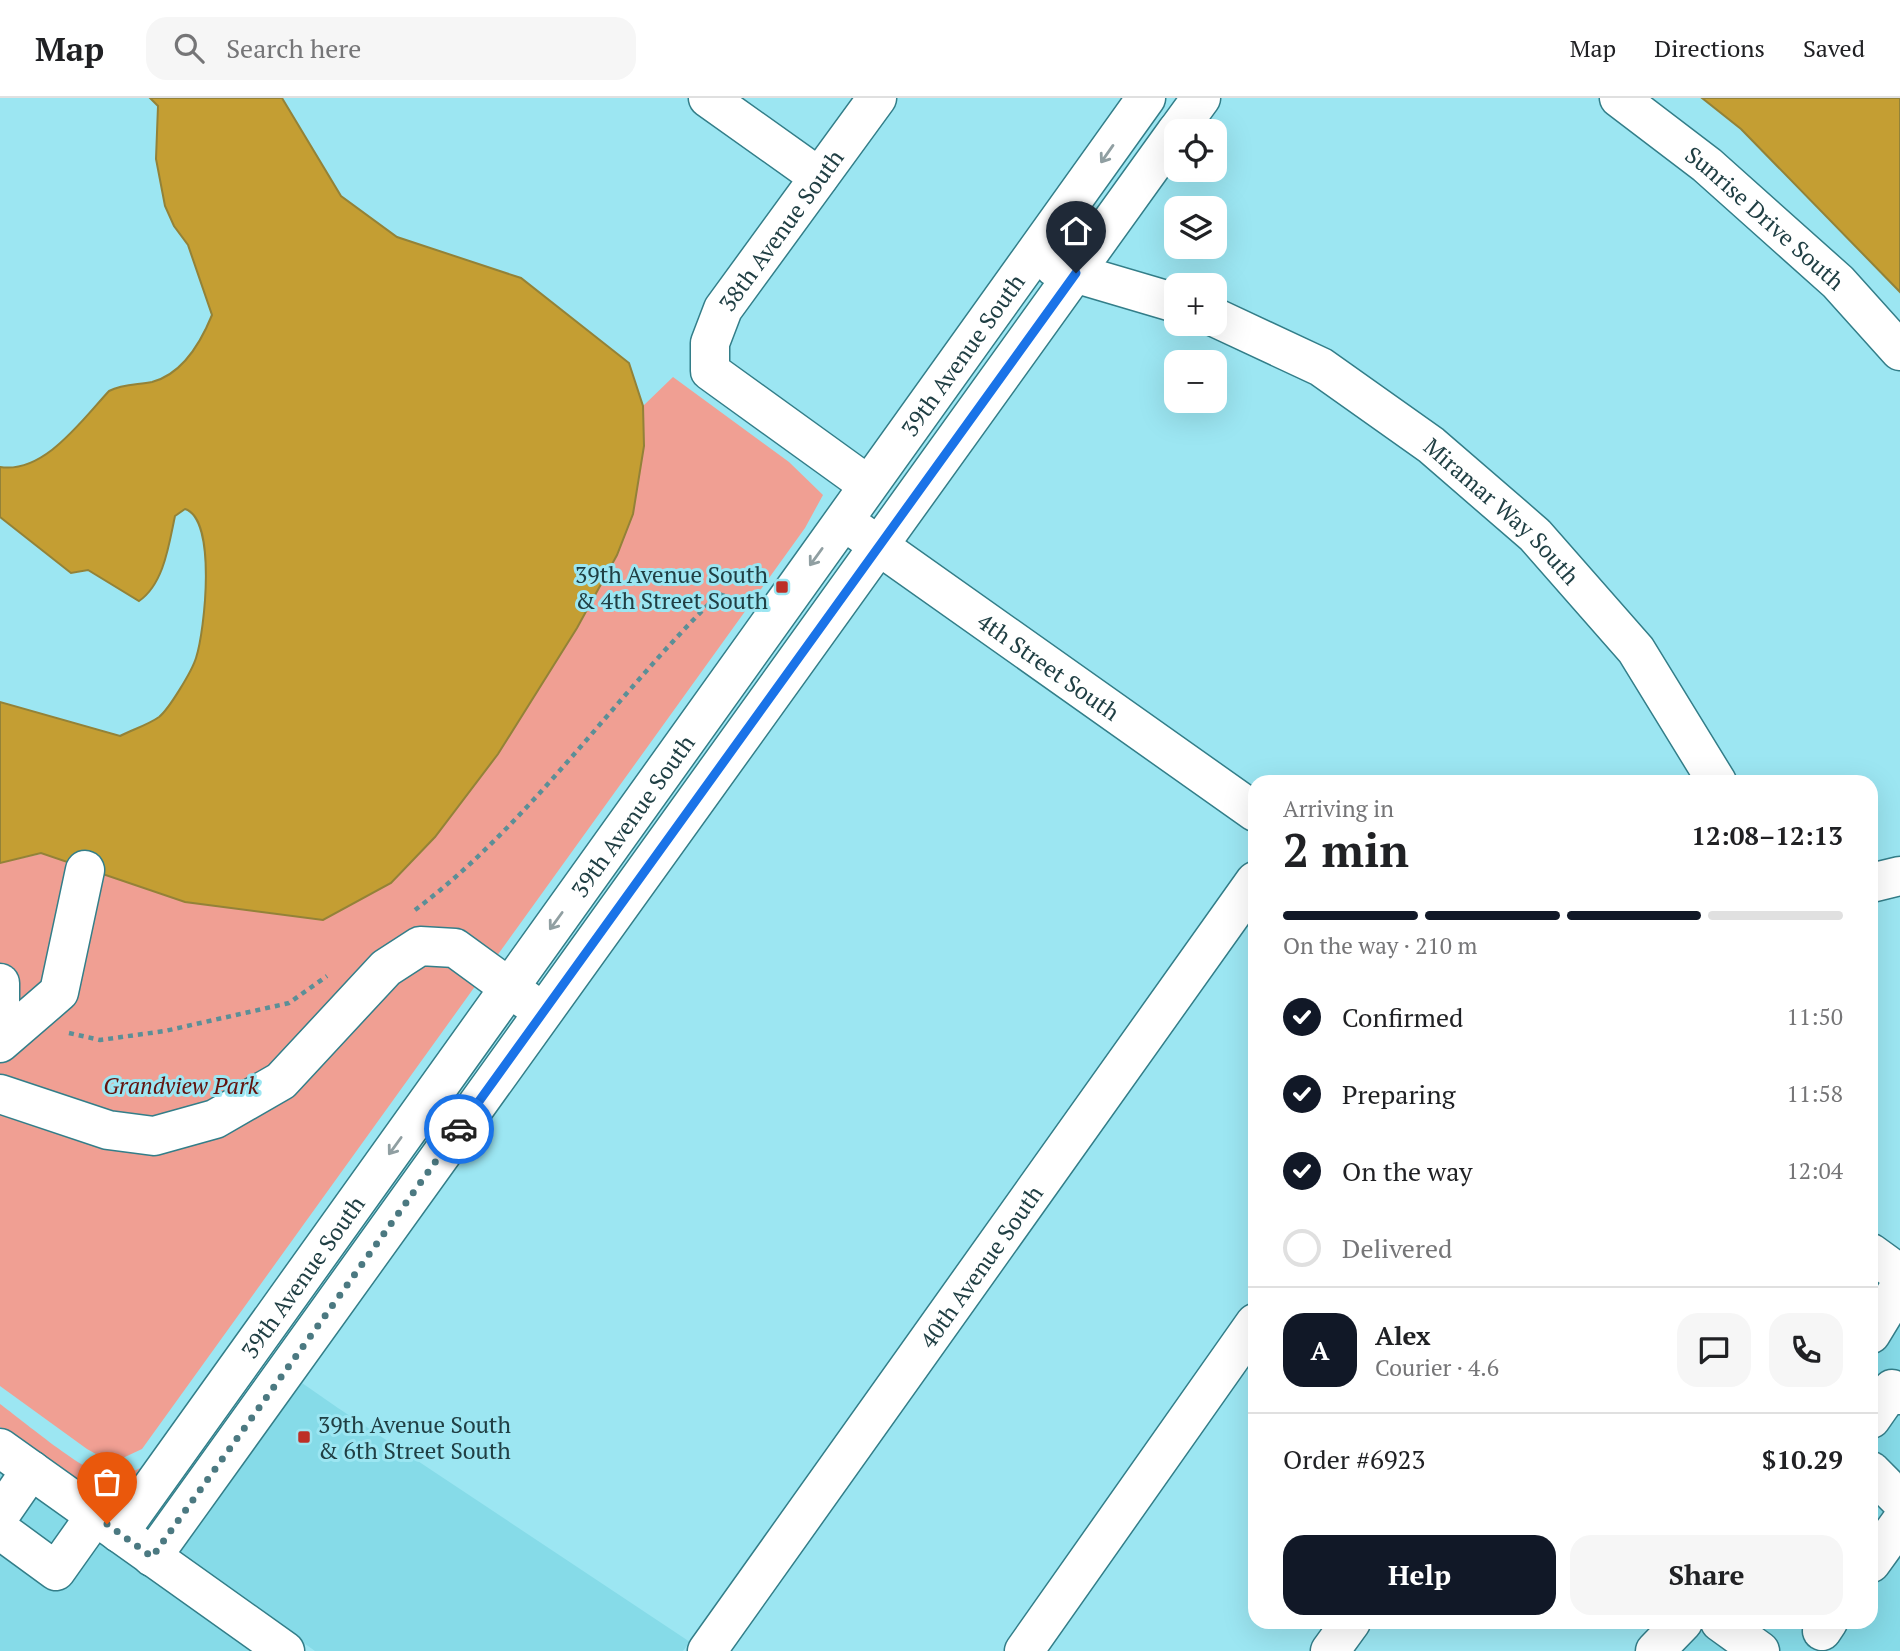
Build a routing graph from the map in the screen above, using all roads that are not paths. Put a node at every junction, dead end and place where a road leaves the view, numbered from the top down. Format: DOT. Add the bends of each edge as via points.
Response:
graph roads {
  1 [pos="708,98"];
  2 [pos="877,98"];
  3 [pos="1146,98"];
  4 [pos="1201,98"];
  5 [pos="1619,98"];
  6 [pos="1186,119"];
  7 [pos="1164,149"];
  8 [pos="819,177"];
  9 [pos="1030,261"];
  10 [pos="1076,273"];
  11 [pos="1164,299"];
  12 [pos="1227,323"];
  13 [pos="1900,351"];
  14 [pos="868,485"];
  15 [pos="842,520"];
  16 [pos="879,546"];
  17 [pos="1713,775"];
  18 [pos="1248,807"];
  19 [pos="85,870"];
  20 [pos="1900,876"];
  21 [pos="1878,881"];
  22 [pos="1248,891"];
  23 [pos="0,983"];
  24 [pos="509,987"];
  25 [pos="543,1012"];
  26 [pos="8,1028"];
  27 [pos="0,1094"];
  28 [pos="1878,1258"];
  29 [pos="1900,1274"];
  30 [pos="1900,1286"];
  31 [pos="1878,1322"];
  32 [pos="1248,1333"];
  33 [pos="1900,1395"];
  34 [pos="1878,1409"];
  35 [pos="0,1448"];
  36 [pos="31,1470"];
  37 [pos="1878,1478"];
  38 [pos="1900,1500"];
  39 [pos="0,1515"];
  40 [pos="1900,1523"];
  41 [pos="107,1524"];
  42 [pos="0,1530"];
  43 [pos="1878,1553"];
  44 [pos="152,1557"];
  45 [pos="1346,1629"];
  46 [pos="1676,1629"];
  47 [pos="1730,1629"];
  48 [pos="275,1648"];
  49 [pos="707,1651"];
  50 [pos="1024,1651"];
  51 [pos="1330,1651"];
  52 [pos="1655,1651"];
  53 [pos="1760,1651"];
  1 -- 8 [label="street"];
  2 -- 8 [label="street, 38th Avenue South"];
  3 -- 9 [label="street, 39th Avenue South, one-way"];
  4 -- 6 [label="street, 39th Avenue South"];
  5 -- 13 [label="street, Sunrise Drive South" via="1707,165 1838,282"];
  7 -- 10 [label="street, 39th Avenue South"];
  8 -- 14 [label="street, 38th Avenue South" via="723,309 710,343 710,371"];
  9 -- 10 [label="street"];
  9 -- 14 [label="street, 39th Avenue South"];
  10 -- 11 [label="street"];
  10 -- 16 [label="street, 39th Avenue South"];
  12 -- 17 [label="street, Miramar Way South" via="1321,367 1431,445 1535,536 1636,650"];
  14 -- 15 [label="street, 39th Avenue South"];
  15 -- 16 [label="street, 4th Street South"];
  15 -- 24 [label="street, 39th Avenue South, one-way"];
  16 -- 18 [label="street, 4th Street South"];
  16 -- 25 [label="street, 39th Avenue South"];
  19 -- 26 [label="street" via="59,992"];
  20 -- 21 [label="street"];
  22 -- 49 [label="street, 40th Avenue South"];
  23 -- 26 [label="street"];
  24 -- 25 [label="street"];
  24 -- 27 [label="street" via="455,948 420,946 386,968 281,1081 215,1119 154,1136 108,1130"];
  24 -- 41 [label="street, 39th Avenue South, one-way"];
  25 -- 44 [label="street, 39th Avenue South"];
  28 -- 29 [label="street"];
  30 -- 31 [label="street"];
  32 -- 50 [label="street"];
  33 -- 34 [label="street" via="1892,1389"];
  35 -- 36 [label="street"];
  36 -- 39 [label="street"];
  36 -- 41 [label="street"];
  37 -- 38 [label="street"];
  40 -- 43 [label="street"];
  41 -- 42 [label="street, 39th Avenue South" via="56,1571"];
  41 -- 44 [label="street"];
  44 -- 48 [label="street"];
  45 -- 51 [label="street"];
  46 -- 52 [label="street"];
  47 -- 53 [label="street"];
}
